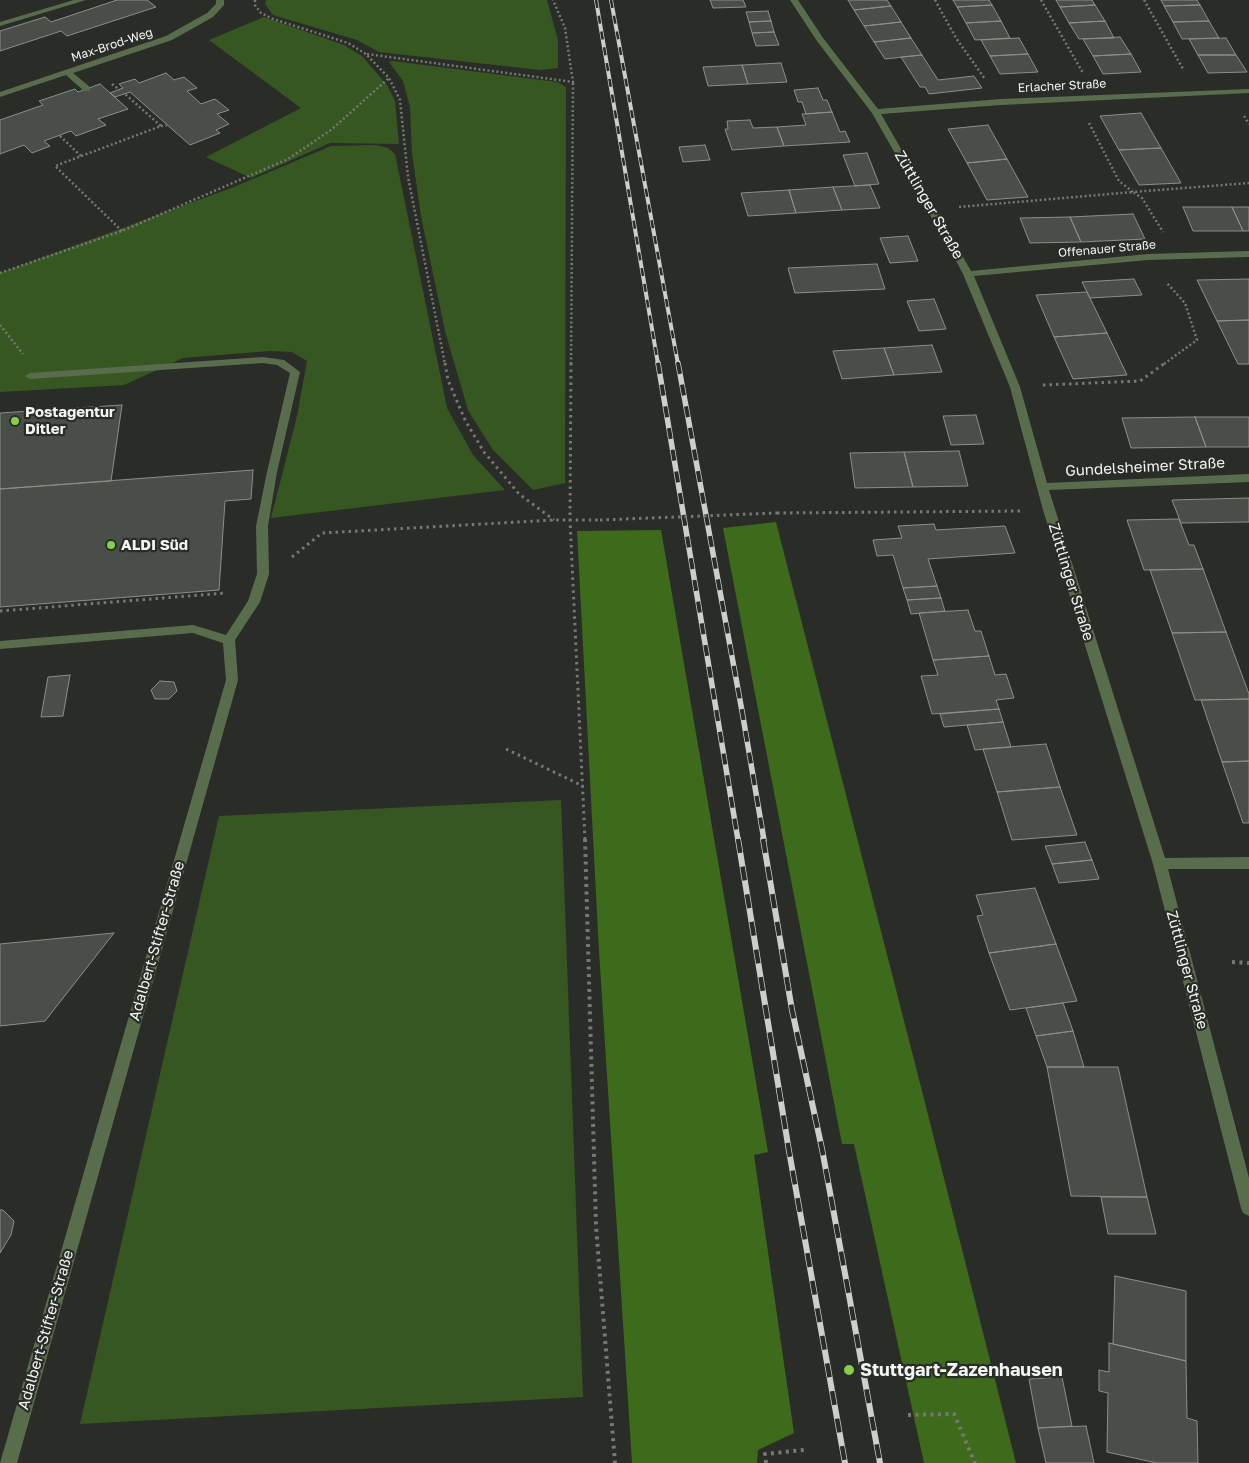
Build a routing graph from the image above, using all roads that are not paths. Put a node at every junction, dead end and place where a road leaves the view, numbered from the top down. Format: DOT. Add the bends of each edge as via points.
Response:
graph roads {
  1 [pos="82,0"];
  2 [pos="220,0"];
  3 [pos="794,0"];
  4 [pos="0,24"];
  5 [pos="67,72"];
  6 [pos="87,89"];
  7 [pos="1249,91"];
  8 [pos="0,95"];
  9 [pos="876,112"];
  10 [pos="1249,254"];
  11 [pos="968,274"];
  12 [pos="30,376"];
  13 [pos="1249,478"];
  14 [pos="1043,487"];
  15 [pos="229,640"];
  16 [pos="0,645"];
  17 [pos="1249,863"];
  18 [pos="1160,864"];
  19 [pos="1249,1208"];
  20 [pos="8,1463"];
  1 -- 4 [label="street"];
  2 -- 5 [label="street, Max-Brod-Weg" via="220,5 210,15 169,38"];
  3 -- 9 [label="street, Züttlinger Straße"];
  5 -- 6 [label="street"];
  5 -- 8 [label="street, Max-Brod-Weg"];
  7 -- 9 [label="street, Erlacher Straße" via="1100,96"];
  9 -- 11 [label="street, Züttlinger Straße"];
  10 -- 11 [label="street, Offenauer Straße" via="1148,258"];
  11 -- 14 [label="street, Züttlinger Straße" via="1015,387"];
  12 -- 15 [label="street" via="263,360 280,362 295,372 262,526 263,574 254,602"];
  13 -- 14 [label="street, Gundelsheimer Straße"];
  14 -- 18 [label="street, Züttlinger Straße"];
  15 -- 16 [label="street" via="193,629"];
  15 -- 20 [label="street, Adalbert-Stifter-Straße" via="232,680"];
  17 -- 18 [label="street"];
  18 -- 19 [label="street, Züttlinger Straße"];
}
